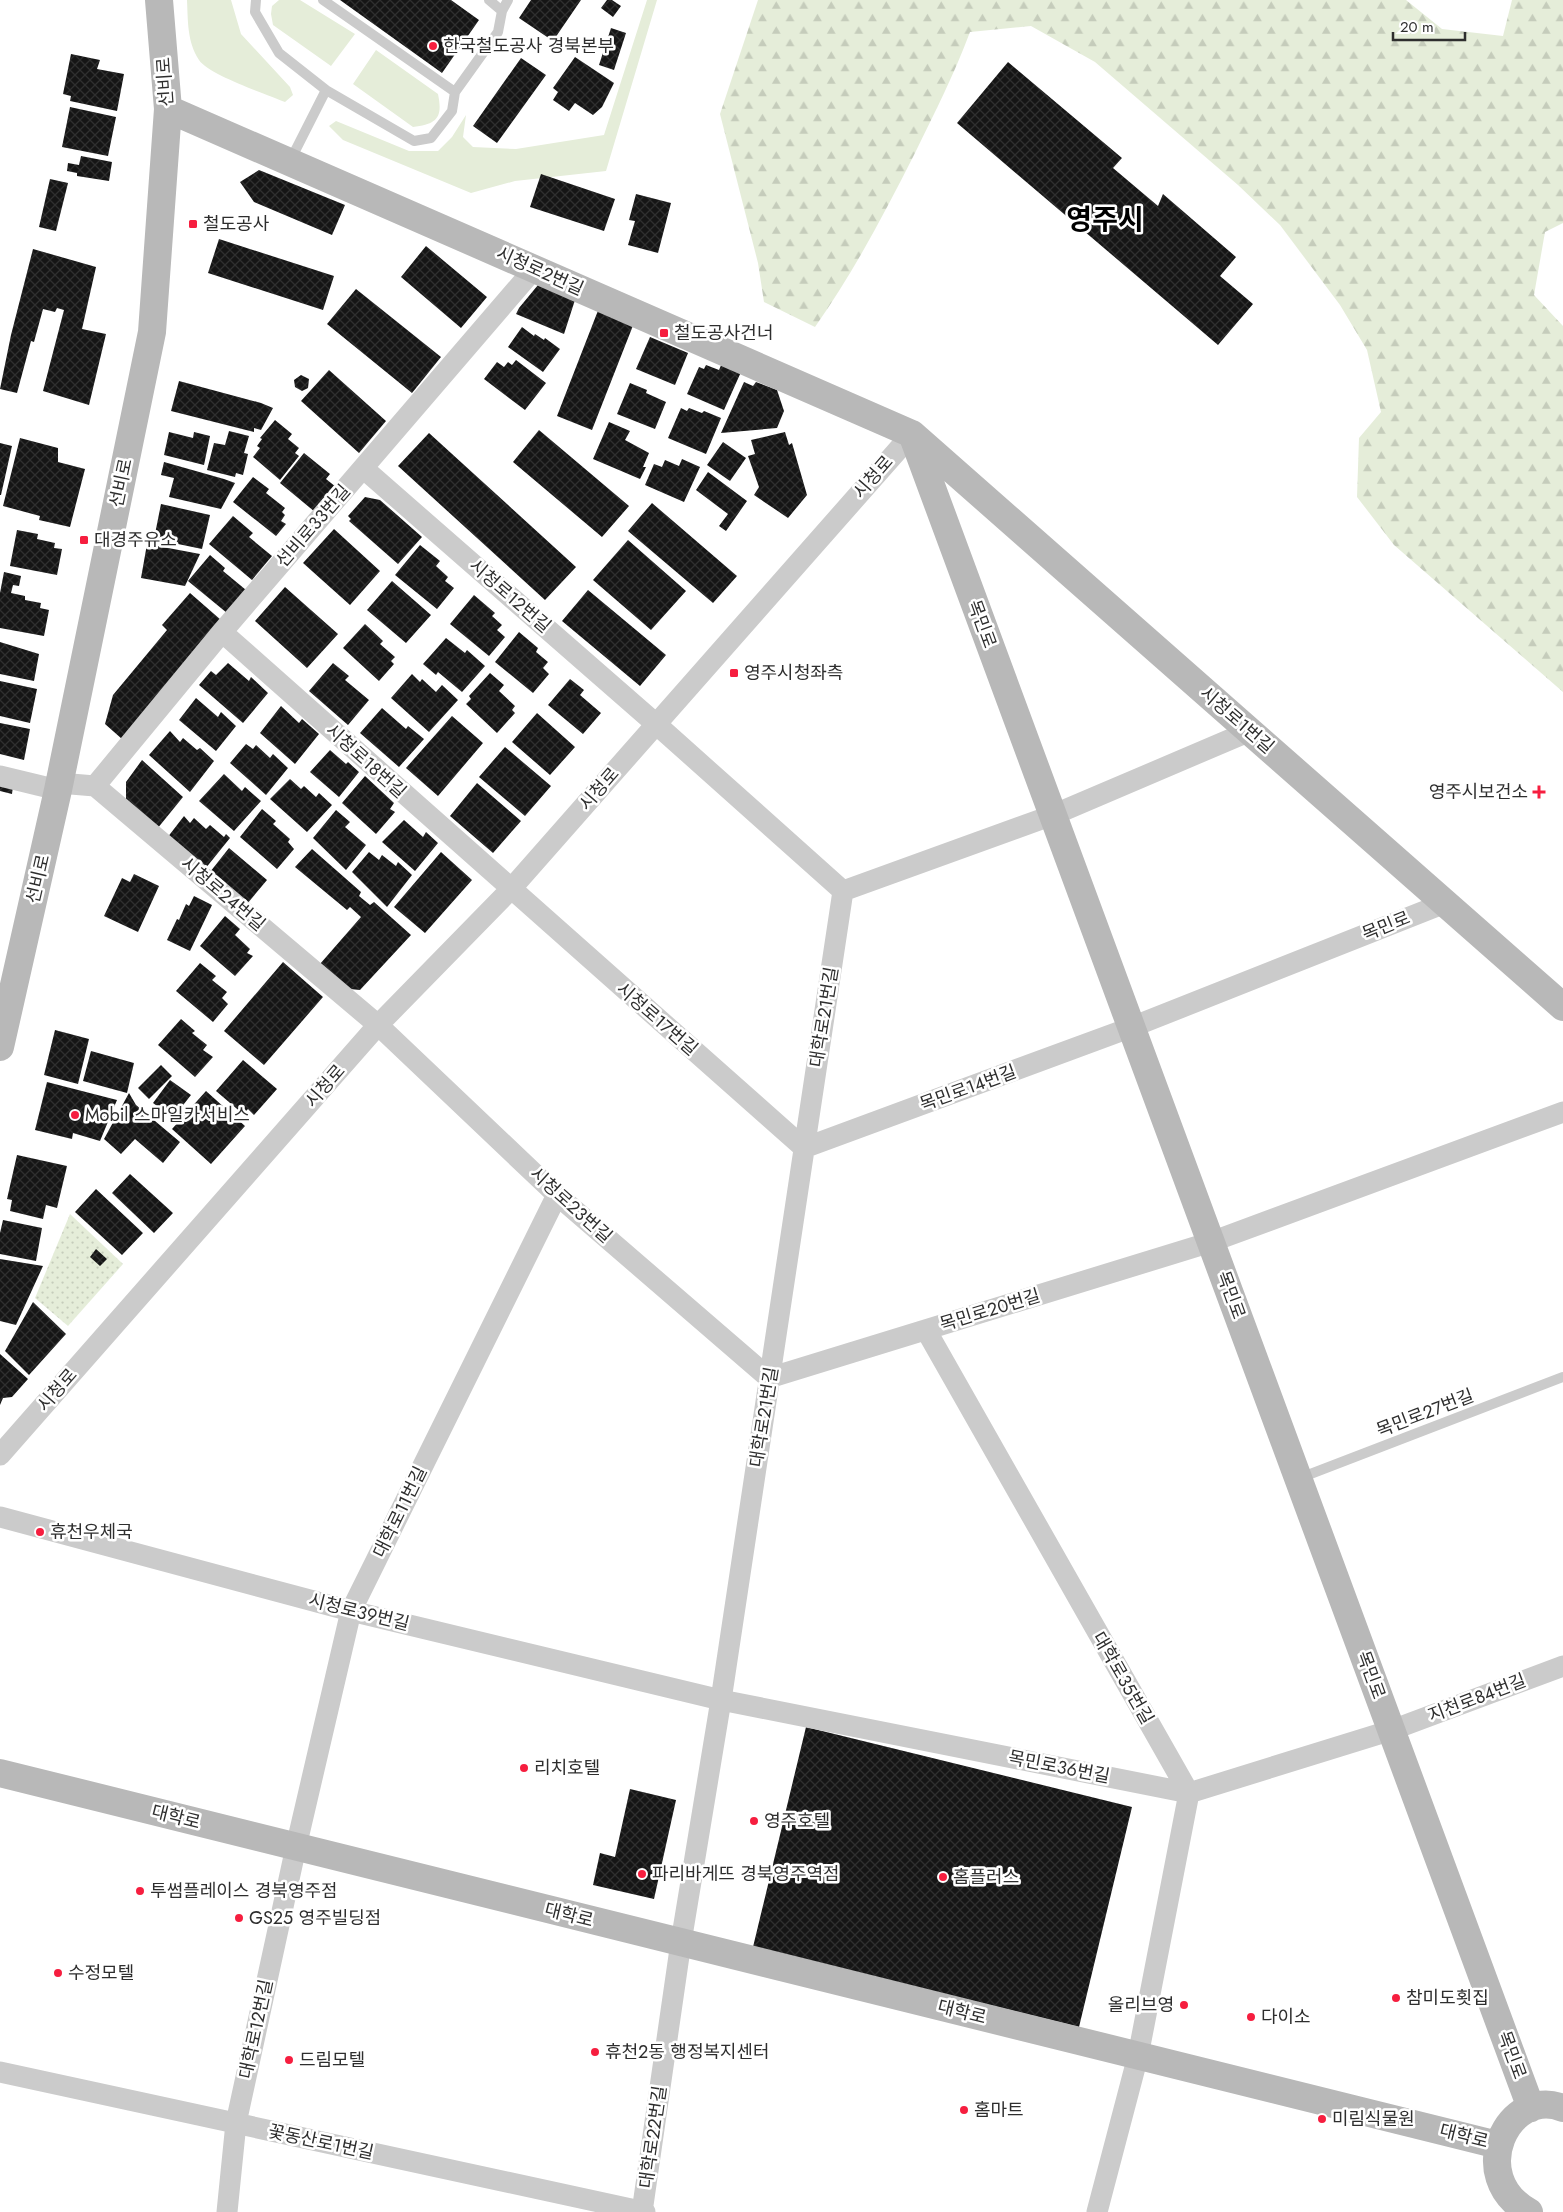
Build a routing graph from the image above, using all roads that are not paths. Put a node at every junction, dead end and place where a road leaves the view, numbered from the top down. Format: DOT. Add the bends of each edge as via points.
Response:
graph roads {
  1 [pos="159,0"];
  2 [pos="256,0"];
  3 [pos="323,0"];
  4 [pos="489,0"];
  5 [pos="508,0"];
  6 [pos="502,11"];
  7 [pos="326,90"];
  8 [pos="454,92"];
  9 [pos="168,109"];
  10 [pos="290,162"];
  11 [pos="534,269"];
  12 [pos="912,434"];
  13 [pos="363,468"];
  14 [pos="222,632"];
  15 [pos="656,724"];
  16 [pos="1250,731"];
  17 [pos="0,776"];
  18 [pos="95,786"];
  19 [pos="59,787"];
  20 [pos="1053,815"];
  21 [pos="510,890"];
  22 [pos="843,891"];
  23 [pos="1445,903"];
  24 [pos="1563,1007"];
  25 [pos="378,1025"];
  26 [pos="1132,1027"];
  27 [pos="0,1047"];
  28 [pos="1563,1112"];
  29 [pos="804,1148"];
  30 [pos="557,1195"];
  31 [pos="1211,1242"];
  32 [pos="926,1330"];
  33 [pos="1563,1377"];
  34 [pos="770,1378"];
  35 [pos="0,1455"];
  36 [pos="1298,1478"];
  37 [pos="0,1517"];
  38 [pos="351,1611"];
  39 [pos="1563,1666"];
  40 [pos="721,1700"];
  41 [pos="1392,1730"];
  42 [pos="0,1773"];
  43 [pos="1188,1793"];
  44 [pos="296,1847"];
  45 [pos="681,1942"];
  46 [pos="1138,2056"];
  47 [pos="0,2072"];
  48 [pos="1532,2108"];
  49 [pos="1563,2108"];
  50 [pos="236,2123"];
  51 [pos="1498,2145"];
  52 [pos="1520,2210"];
  53 [pos="227,2212"];
  54 [pos="642,2212"];
  55 [pos="646,2212"];
  56 [pos="1097,2212"];
  1 -- 9 [label="main road, 선비로"];
  2 -- 7 [label="lane" via="255,12 279,53"];
  3 -- 8 [label="lane"];
  4 -- 6 [label="lane"];
  5 -- 6 [label="lane"];
  6 -- 8 [label="lane" via="498,32"];
  7 -- 8 [label="lane" via="414,141 431,138 452,111"];
  7 -- 10 [label="lane"];
  9 -- 10 [label="main road, 시청로2번길"];
  9 -- 19 [label="main road, 선비로" via="152,332"];
  10 -- 11 [label="main road, 시청로2번길"];
  11 -- 12 [label="main road, 시청로2번길"];
  11 -- 13 [label="street, 선비로33번길"];
  12 -- 15 [label="street, 시청로"];
  12 -- 16 [label="main road, 시청로1번길"];
  12 -- 20 [label="main road, 목민로"];
  13 -- 14 [label="street, 선비로33번길"];
  13 -- 15 [label="street, 시청로12번길"];
  14 -- 18 [label="street, 선비로33번길"];
  14 -- 21 [label="street, 시청로18번길"];
  15 -- 21 [label="street, 시청로"];
  15 -- 22 [label="street"];
  16 -- 20 [label="street"];
  16 -- 23 [label="main road, 시청로1번길"];
  17 -- 19 [label="street"];
  18 -- 19 [label="street"];
  18 -- 25 [label="street, 시청로24번길"];
  19 -- 27 [label="main road, 선비로"];
  20 -- 22 [label="street"];
  20 -- 26 [label="main road, 목민로"];
  21 -- 25 [label="street, 시청로"];
  21 -- 29 [label="street, 시청로17번길"];
  22 -- 29 [label="street, 대학로21번길"];
  23 -- 24 [label="main road, 시청로1번길"];
  23 -- 26 [label="street, 목민로"];
  25 -- 30 [label="street, 시청로23번길"];
  25 -- 35 [label="street, 시청로"];
  26 -- 29 [label="street, 목민로14번길"];
  26 -- 31 [label="main road, 목민로"];
  28 -- 31 [label="street"];
  29 -- 34 [label="street, 대학로21번길"];
  30 -- 34 [label="street, 시청로23번길"];
  30 -- 38 [label="street, 대학로11번길"];
  31 -- 32 [label="street, 목민로20번길"];
  31 -- 36 [label="main road, 목민로"];
  32 -- 34 [label="street, 목민로20번길"];
  32 -- 43 [label="street, 대학로35번길"];
  33 -- 36 [label="lane, 목민로27번길"];
  34 -- 40 [label="street, 대학로21번길"];
  36 -- 41 [label="main road, 목민로"];
  37 -- 38 [label="street, 시청로39번길"];
  38 -- 40 [label="street, 시청로39번길"];
  38 -- 44 [label="street, 대학로11번길"];
  39 -- 41 [label="street, 지천로84번길"];
  40 -- 43 [label="street, 목민로36번길"];
  40 -- 45 [label="street, 대학로21번길"];
  41 -- 43 [label="street, 목민로36번길"];
  41 -- 48 [label="main road, 목민로"];
  42 -- 44 [label="main road, 대학로"];
  43 -- 46 [label="street"];
  44 -- 45 [label="main road, 대학로"];
  44 -- 50 [label="street, 대학로12번길"];
  45 -- 46 [label="main road, 대학로"];
  45 -- 54 [label="street, 대학로22번길"];
  46 -- 51 [label="main road, 대학로"];
  46 -- 56 [label="street"];
  47 -- 50 [label="street, 꽃동산로1번길"];
  48 -- 49 [label="main road" via="1547,2105"];
  48 -- 51 [label="main road" via="1518,2114"];
  50 -- 53 [label="street, 대학로12번길"];
  50 -- 54 [label="street, 꽃동산로1번길"];
  51 -- 52 [label="main road" via="1497,2172 1503,2189"];
  54 -- 55 [label="street, 꽃동산로1번길"];
}
